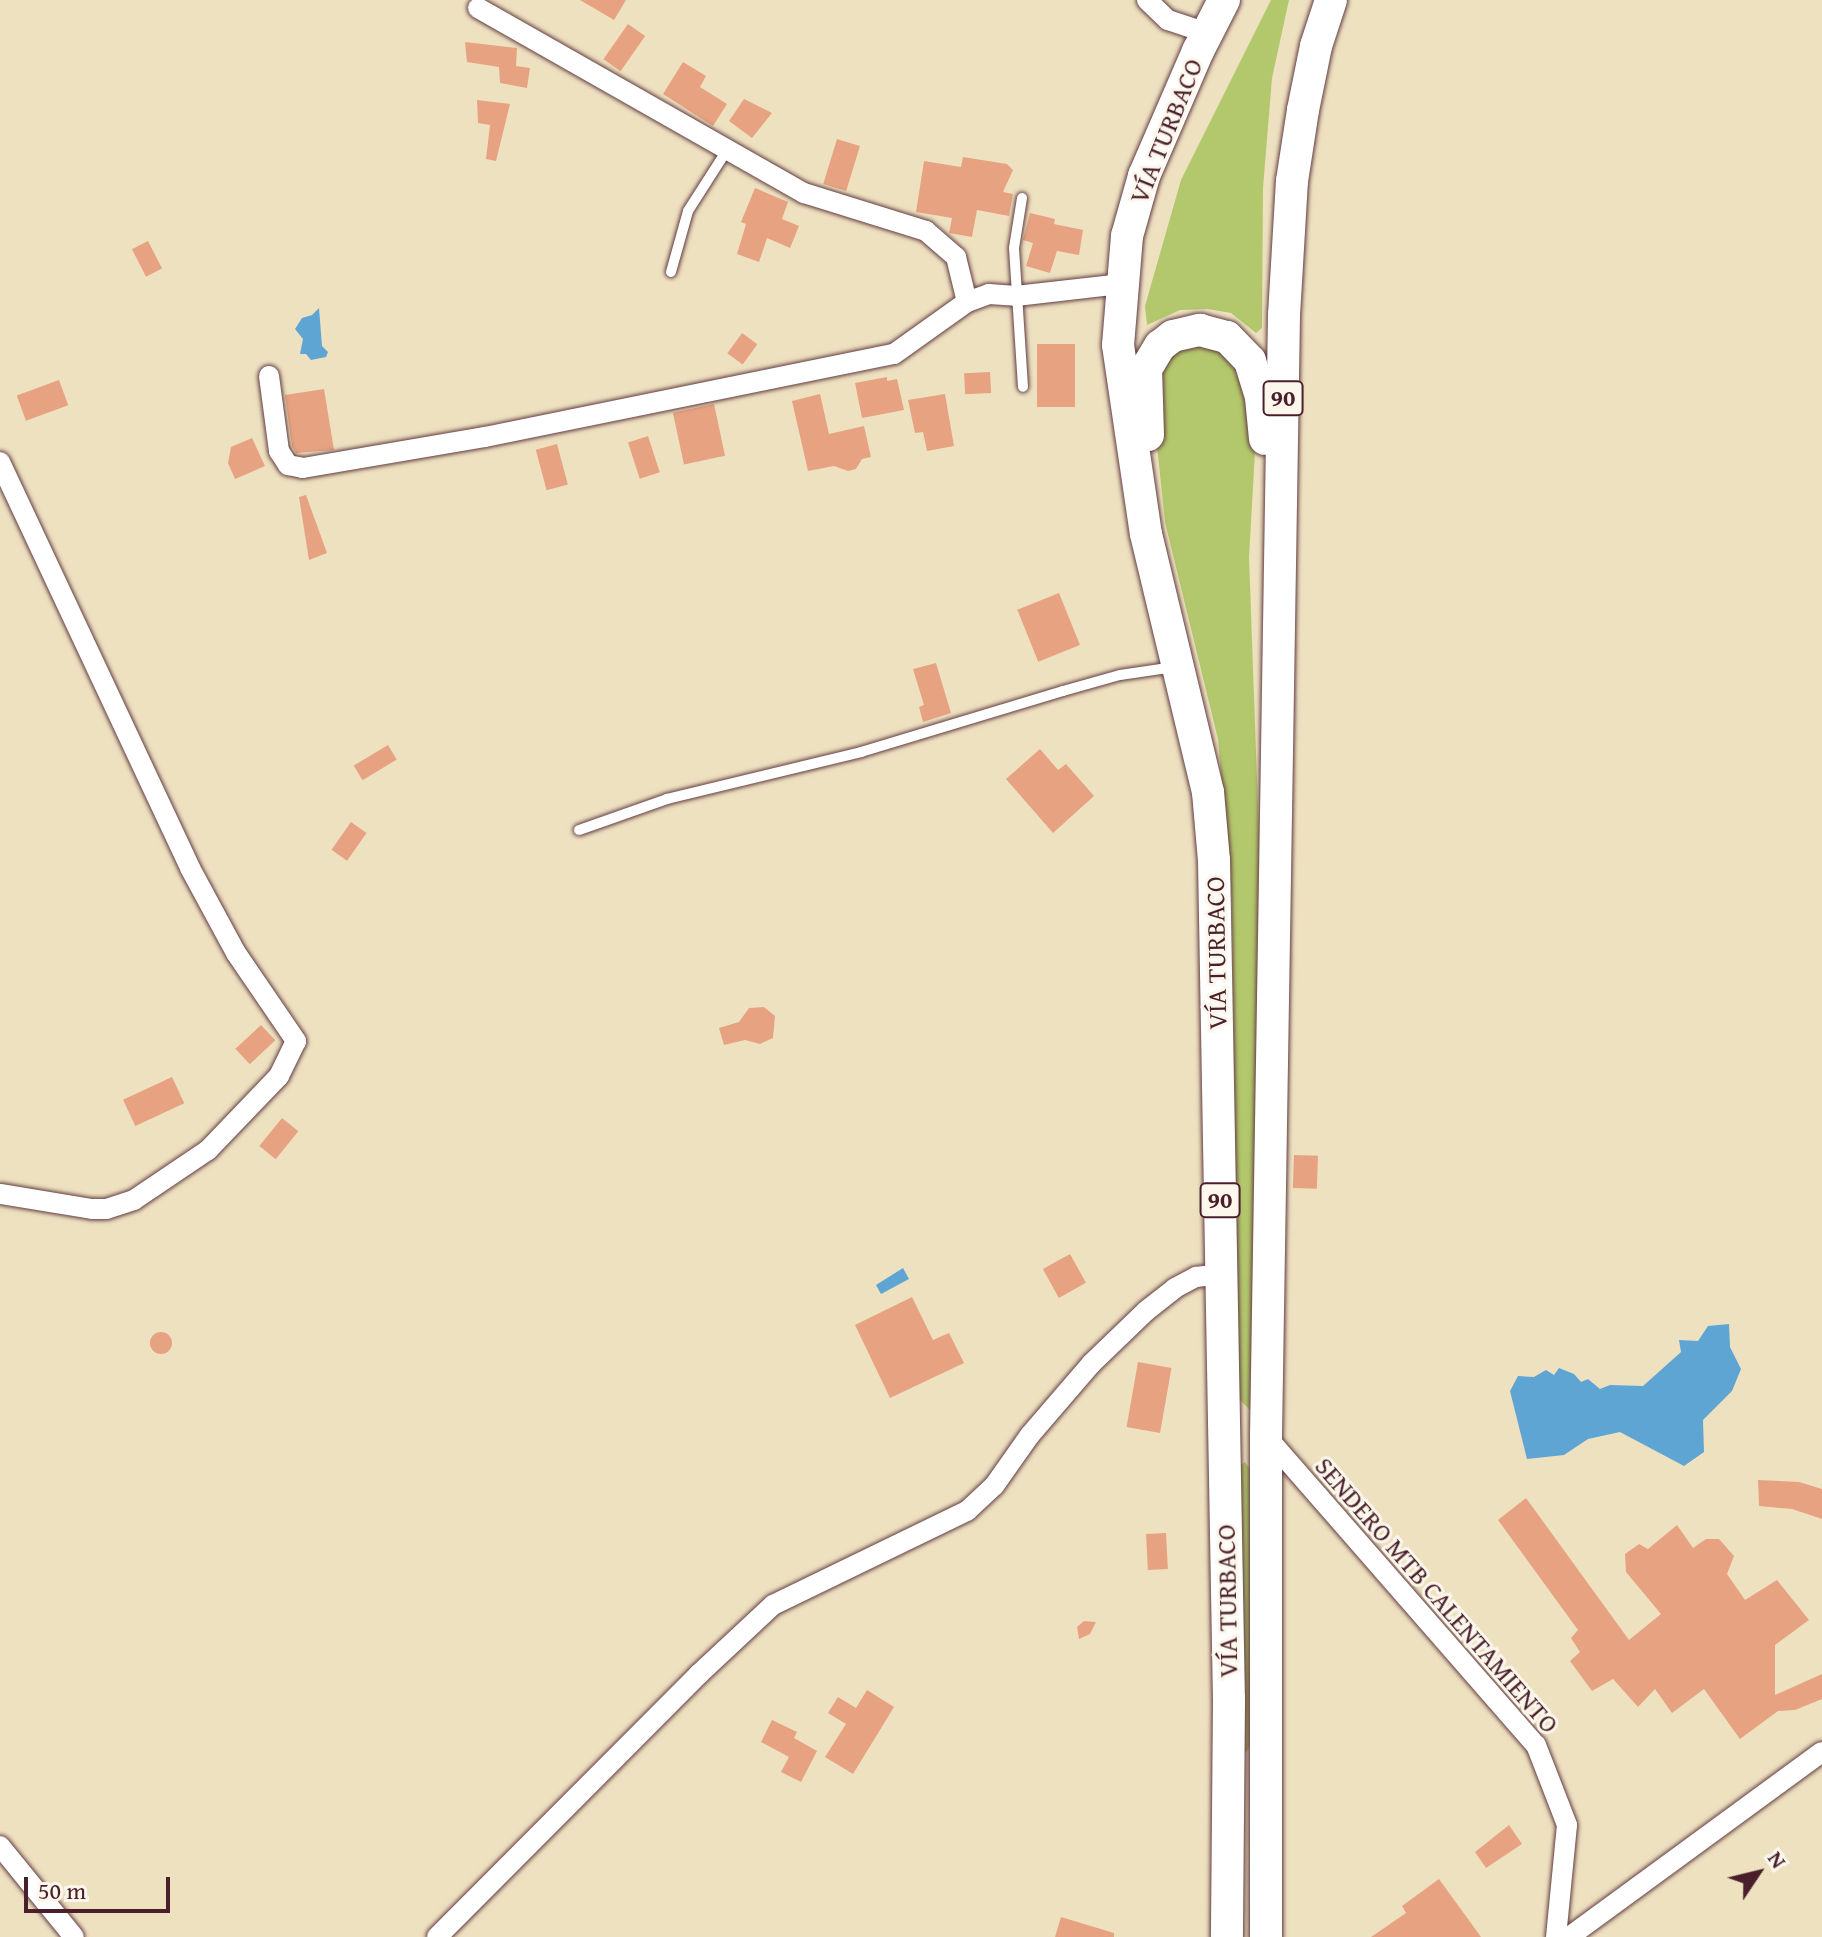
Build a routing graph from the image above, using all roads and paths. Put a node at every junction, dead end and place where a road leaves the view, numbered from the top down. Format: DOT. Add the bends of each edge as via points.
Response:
graph roads {
  1 [pos="1147,0"];
  2 [pos="1224,0"];
  3 [pos="1331,0"];
  4 [pos="478,8"];
  5 [pos="1207,33"];
  6 [pos="727,150"];
  7 [pos="1022,198"];
  8 [pos="671,272"];
  9 [pos="1122,284"];
  10 [pos="1016,296"];
  11 [pos="967,302"];
  12 [pos="269,376"];
  13 [pos="1023,387"];
  14 [pos="0,462"];
  15 [pos="1135,471"];
  16 [pos="1180,667"];
  17 [pos="1277,687"];
  18 [pos="579,830"];
  19 [pos="0,1194"];
  20 [pos="1221,1274"];
  21 [pos="1266,1436"];
  22 [pos="1822,1752"];
  23 [pos="0,1846"];
  24 [pos="74,1937"];
  25 [pos="437,1937"];
  26 [pos="1227,1937"];
  27 [pos="1266,1937"];
  28 [pos="1556,1937"];
  29 [pos="1569,1937"];
  1 -- 5 [label="street" via="1168,20"];
  2 -- 5 [label="highway, VÍA TURBACO / 90"];
  3 -- 17 [label="highway, VÍA TURBACO / 90" via="1316,46 1292,181 1284,315"];
  4 -- 6 [label="street"];
  5 -- 9 [label="highway, VÍA TURBACO / 90" via="1144,176 1127,236"];
  6 -- 8 [label="lane" via="688,211"];
  6 -- 11 [label="street" via="804,193 926,231 956,257"];
  7 -- 10 [label="lane" via="1014,248"];
  9 -- 10 [label="street"];
  9 -- 15 [label="highway, VÍA TURBACO / 90" via="1118,345"];
  10 -- 11 [label="street" via="989,294"];
  10 -- 13 [label="lane"];
  11 -- 12 [label="street" via="894,354 303,468 288,465 279,451"];
  14 -- 19 [label="street" via="190,868 236,953 296,1041 279,1076 208,1150 134,1200 92,1209"];
  15 -- 16 [label="highway, VÍA TURBACO / 90"];
  15 -- 17 [label="highway" via="1148,444 1146,369 1154,354 1173,336 1200,330 1237,345 1250,361 1265,428 1265,647"];
  16 -- 18 [label="lane" via="1120,675 861,752 667,799"];
  16 -- 20 [label="highway, VÍA TURBACO / 90" via="1208,792 1214,860"];
  17 -- 21 [label="highway, VÍA TURBACO / 90"];
  20 -- 25 [label="street" via="1196,1277 1175,1288 1135,1322 1082,1373 994,1486 967,1511 773,1605"];
  20 -- 26 [label="highway, VÍA TURBACO / 90" via="1229,1699"];
  21 -- 27 [label="highway, VÍA TURBACO / 90"];
  21 -- 28 [label="street, SENDERO MTB CALENTAMIENTO" via="1536,1745 1567,1825"];
  22 -- 29 [label="street"];
  23 -- 24 [label="street"];
}
